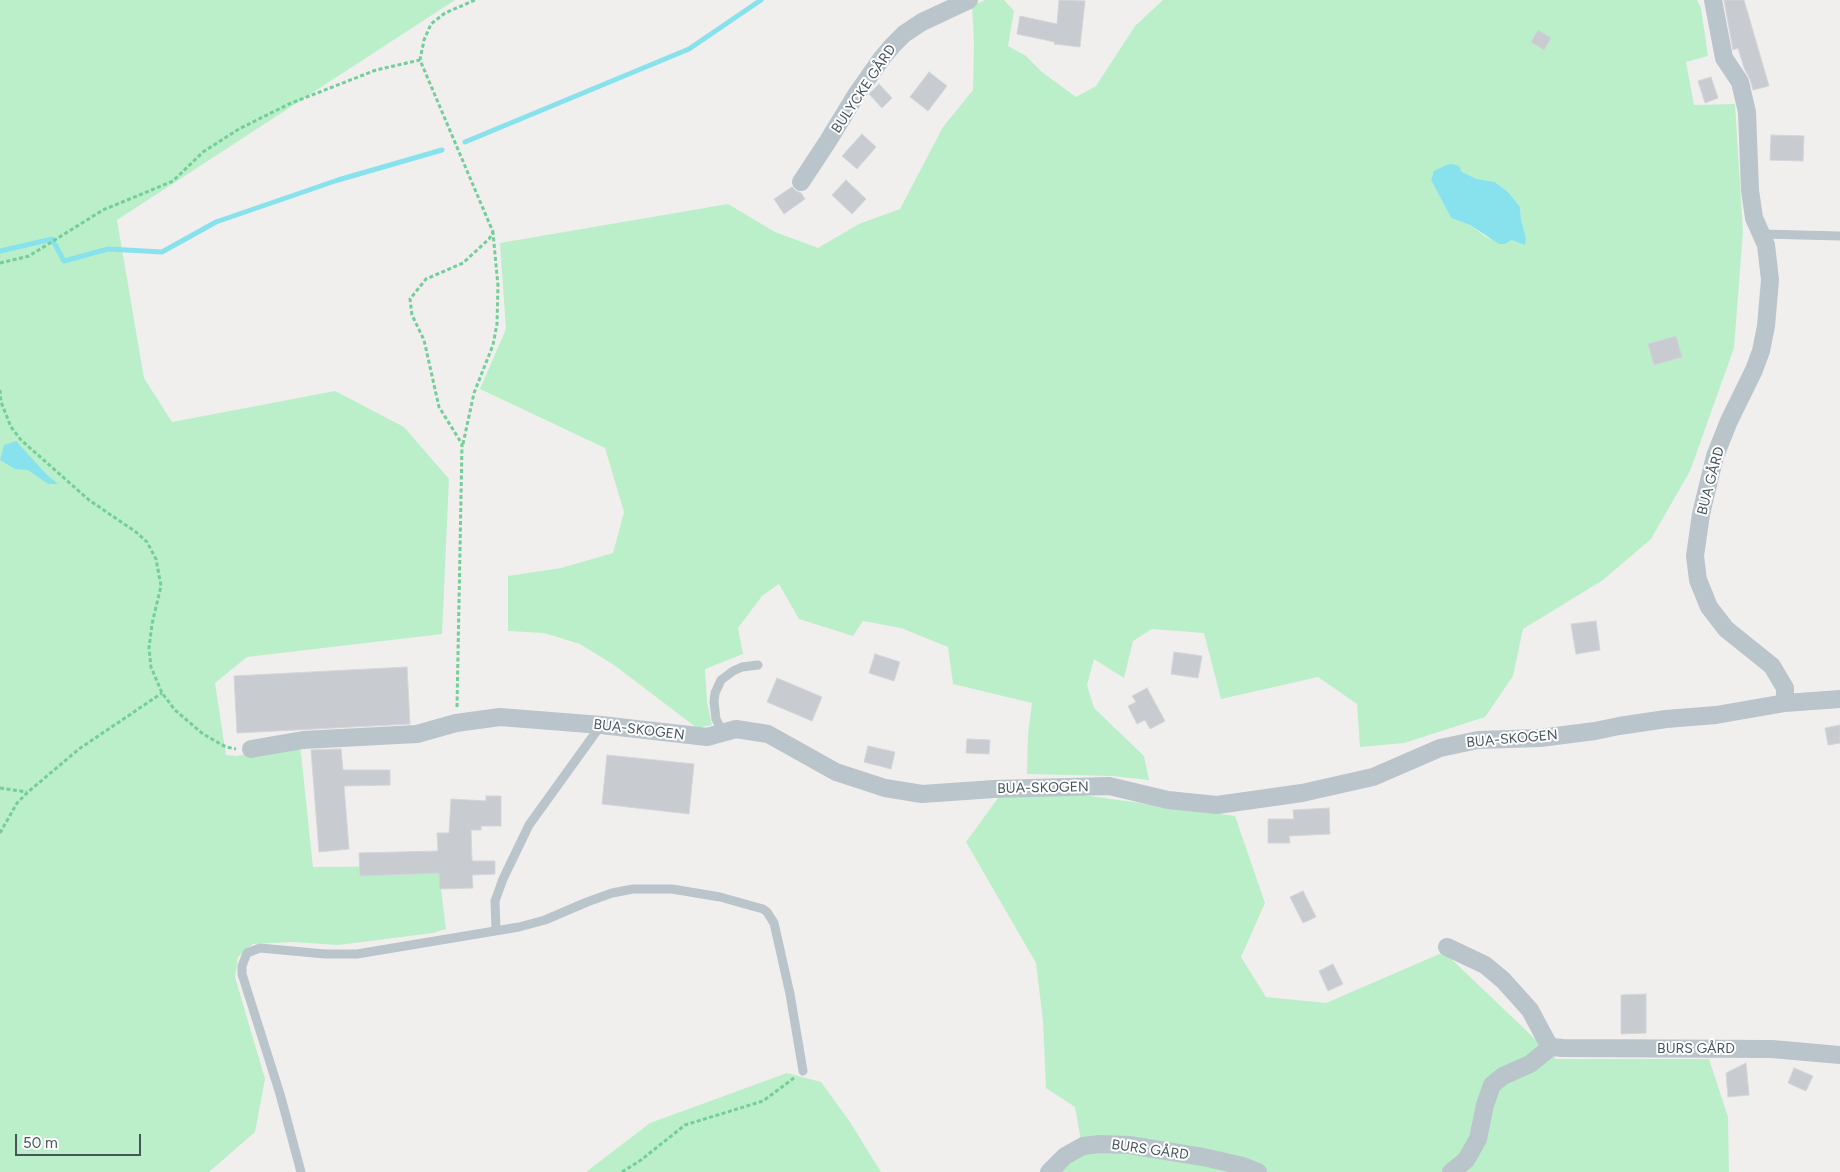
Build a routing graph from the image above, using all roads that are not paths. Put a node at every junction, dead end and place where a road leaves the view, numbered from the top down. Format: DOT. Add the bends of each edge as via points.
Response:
graph roads {
  1 [pos="969,0"];
  2 [pos="1713,0"];
  3 [pos="800,182"];
  4 [pos="1762,234"];
  5 [pos="1840,236"];
  6 [pos="758,665"];
  7 [pos="1840,699"];
  8 [pos="1785,703"];
  9 [pos="601,725"];
  10 [pos="723,733"];
  11 [pos="252,749"];
  12 [pos="496,930"];
  13 [pos="1446,947"];
  14 [pos="1551,1047"];
  15 [pos="1840,1055"];
  16 [pos="803,1071"];
  17 [pos="301,1172"];
  18 [pos="1049,1172"];
  19 [pos="1258,1172"];
  20 [pos="1451,1172"];
  1 -- 3 [label="street, BULYCKE GÅRD" via="913,28 893,45 856,95"];
  2 -- 4 [label="street, BUA GÅRD" via="1724,58 1740,82 1747,112 1750,190 1754,218"];
  4 -- 5 [label="lane"];
  4 -- 8 [label="street, BUA GÅRD" via="1770,280 1763,343 1716,456 1695,556 1698,580 1709,607 1726,629 1772,666 1785,688"];
  6 -- 10 [label="lane" via="742,667 721,680 714,702 716,719"];
  7 -- 8 [label="street, BUA-SKOGEN"];
  8 -- 10 [label="street, BUA-SKOGEN" via="1540,738 1478,740 1440,748 1373,777 1302,793 1217,805 1168,800 1109,786 922,794 885,788 836,772 768,734 736,729"];
  9 -- 10 [label="street, BUA-SKOGEN" via="708,737"];
  9 -- 11 [label="street, BUA-SKOGEN" via="500,717 456,722 417,734 303,740"];
  9 -- 12 [label="lane" via="529,825 495,901"];
  12 -- 16 [label="lane" via="545,920 612,893 633,889 695,892 763,909 774,923"];
  12 -- 17 [label="lane" via="356,954 260,948 247,953 242,974"];
  13 -- 14 [label="street" via="1485,965 1503,980 1530,1010"];
  14 -- 15 [label="street, BURS GÅRD" via="1772,1049"];
  14 -- 20 [label="street" via="1530,1064 1492,1084 1478,1139 1466,1160"];
  18 -- 19 [label="street, BURS GÅRD" via="1065,1156 1083,1146 1100,1144 1129,1145 1203,1157"];
}
